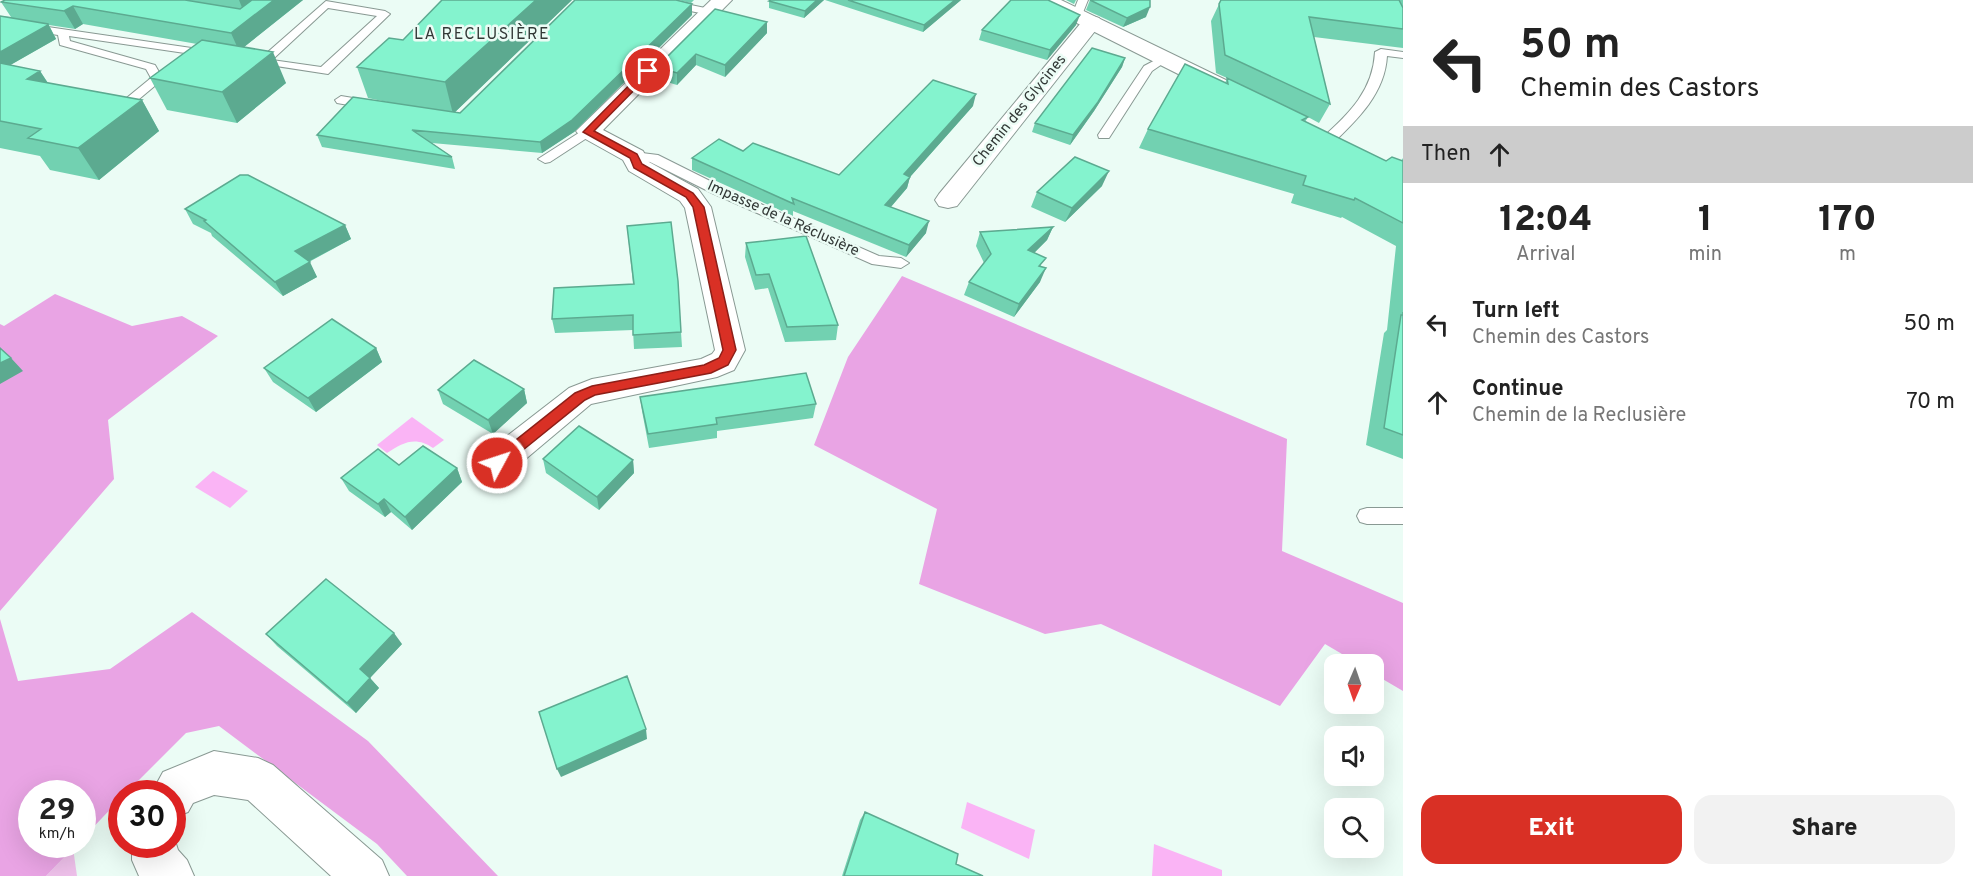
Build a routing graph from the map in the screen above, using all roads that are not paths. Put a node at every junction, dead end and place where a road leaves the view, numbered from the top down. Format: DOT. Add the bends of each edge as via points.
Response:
graph roads {
  1 [pos="651,0"];
  2 [pos="1046,0"];
  3 [pos="716,6"];
  4 [pos="1084,12"];
  5 [pos="0,23"];
  6 [pos="63,31"];
  7 [pos="1403,55"];
  8 [pos="1165,58"];
  9 [pos="263,62"];
  10 [pos="1246,99"];
  11 [pos="341,100"];
  12 [pos="387,108"];
  13 [pos="139,113"];
  14 [pos="1307,130"];
  15 [pos="588,132"];
  16 [pos="1104,135"];
  17 [pos="1328,140"];
  18 [pos="1349,150"];
  19 [pos="634,156"];
  20 [pos="545,159"];
  21 [pos="948,200"];
  22 [pos="901,263"];
  23 [pos="497,463"];
  24 [pos="1367,516"];
  25 [pos="1403,516"];
  26 [pos="186,784"];
  27 [pos="155,858"];
  28 [pos="171,876"];
  29 [pos="366,876"];
  1 -- 3 [label="lane"];
  2 -- 4 [label="street"];
  3 -- 15 [label="street"];
  4 -- 8 [label="street"];
  4 -- 21 [label="street, Chemin des Glycines"];
  5 -- 6 [label="lane"];
  6 -- 9 [label="lane"];
  6 -- 13 [label="lane" via="64,43 151,67 157,79 124,105"];
  7 -- 17 [label="lane" via="1381,52 1382,69 1377,82 1349,122"];
  8 -- 10 [label="street"];
  8 -- 16 [label="lane" via="1148,69"];
  9 -- 9 [label="lane" via="324,71 385,14 326,4"];
  11 -- 12 [label="lane"];
  14 -- 17 [label="street"];
  15 -- 19 [label="street"];
  15 -- 20 [label="lane"];
  17 -- 18 [label="street"];
  19 -- 22 [label="lane, Impasse de la Réclusière" via="653,158 877,261"];
  19 -- 23 [label="street" via="638,166 689,195 698,207 730,350 723,362 706,369 592,390"];
  24 -- 25 [label="lane"];
  26 -- 29 [label="street" via="214,773 258,780"];
  27 -- 28 [label="street"];
}
